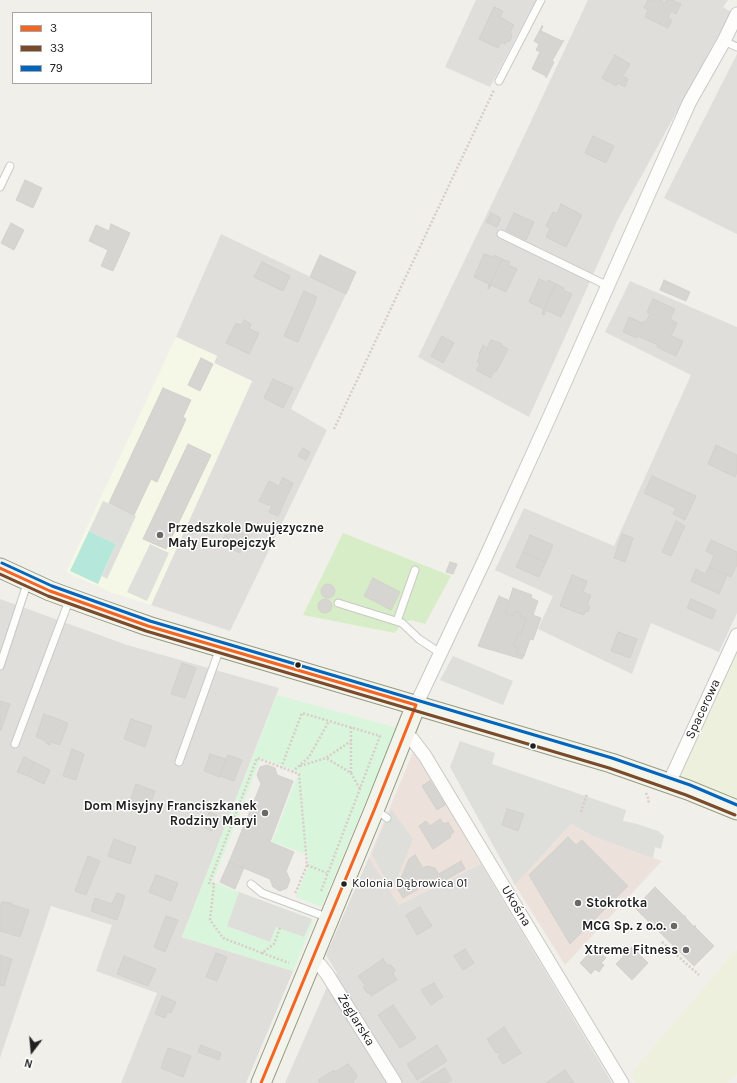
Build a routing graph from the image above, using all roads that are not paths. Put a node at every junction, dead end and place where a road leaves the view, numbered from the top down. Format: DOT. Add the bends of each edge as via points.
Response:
graph roads {
  1 [pos="541,0"];
  2 [pos="737,14"];
  3 [pos="724,41"];
  4 [pos="737,47"];
  5 [pos="499,81"];
  6 [pos="10,166"];
  7 [pos="0,187"];
  8 [pos="501,234"];
  9 [pos="608,286"];
  10 [pos="0,568"];
  11 [pos="415,570"];
  12 [pos="28,581"];
  13 [pos="70,598"];
  14 [pos="338,603"];
  15 [pos="397,621"];
  16 [pos="737,634"];
  17 [pos="220,648"];
  18 [pos="440,653"];
  19 [pos="0,666"];
  20 [pos="416,705"];
  21 [pos="405,734"];
  22 [pos="15,744"];
  23 [pos="179,762"];
  24 [pos="669,783"];
  25 [pos="737,810"];
  26 [pos="252,884"];
  27 [pos="329,918"];
  28 [pos="312,960"];
  29 [pos="262,1083"];
  30 [pos="395,1083"];
  31 [pos="622,1083"];
  1 -- 5 [label="lane"];
  2 -- 3 [label="street"];
  3 -- 4 [label="lane"];
  3 -- 9 [label="street" via="689,103"];
  6 -- 7 [label="lane"];
  8 -- 9 [label="lane"];
  9 -- 18 [label="street" via="484,562"];
  10 -- 12 [label="main road"];
  11 -- 15 [label="lane"];
  12 -- 13 [label="main road"];
  12 -- 19 [label="lane"];
  13 -- 17 [label="main road"];
  13 -- 22 [label="lane"];
  14 -- 15 [label="lane"];
  15 -- 18 [label="lane"];
  16 -- 24 [label="street, Spacerowa"];
  17 -- 20 [label="main road"];
  17 -- 23 [label="lane"];
  18 -- 20 [label="street"];
  20 -- 21 [label="main road"];
  20 -- 24 [label="main road" via="611,762"];
  21 -- 27 [label="main road" via="381,813"];
  21 -- 31 [label="street, Ukośna" via="425,756"];
  24 -- 25 [label="main road"];
  26 -- 27 [label="lane" via="262,893"];
  27 -- 28 [label="main road"];
  28 -- 29 [label="main road"];
  28 -- 30 [label="street, Żeglarska" via="327,974"];
}
